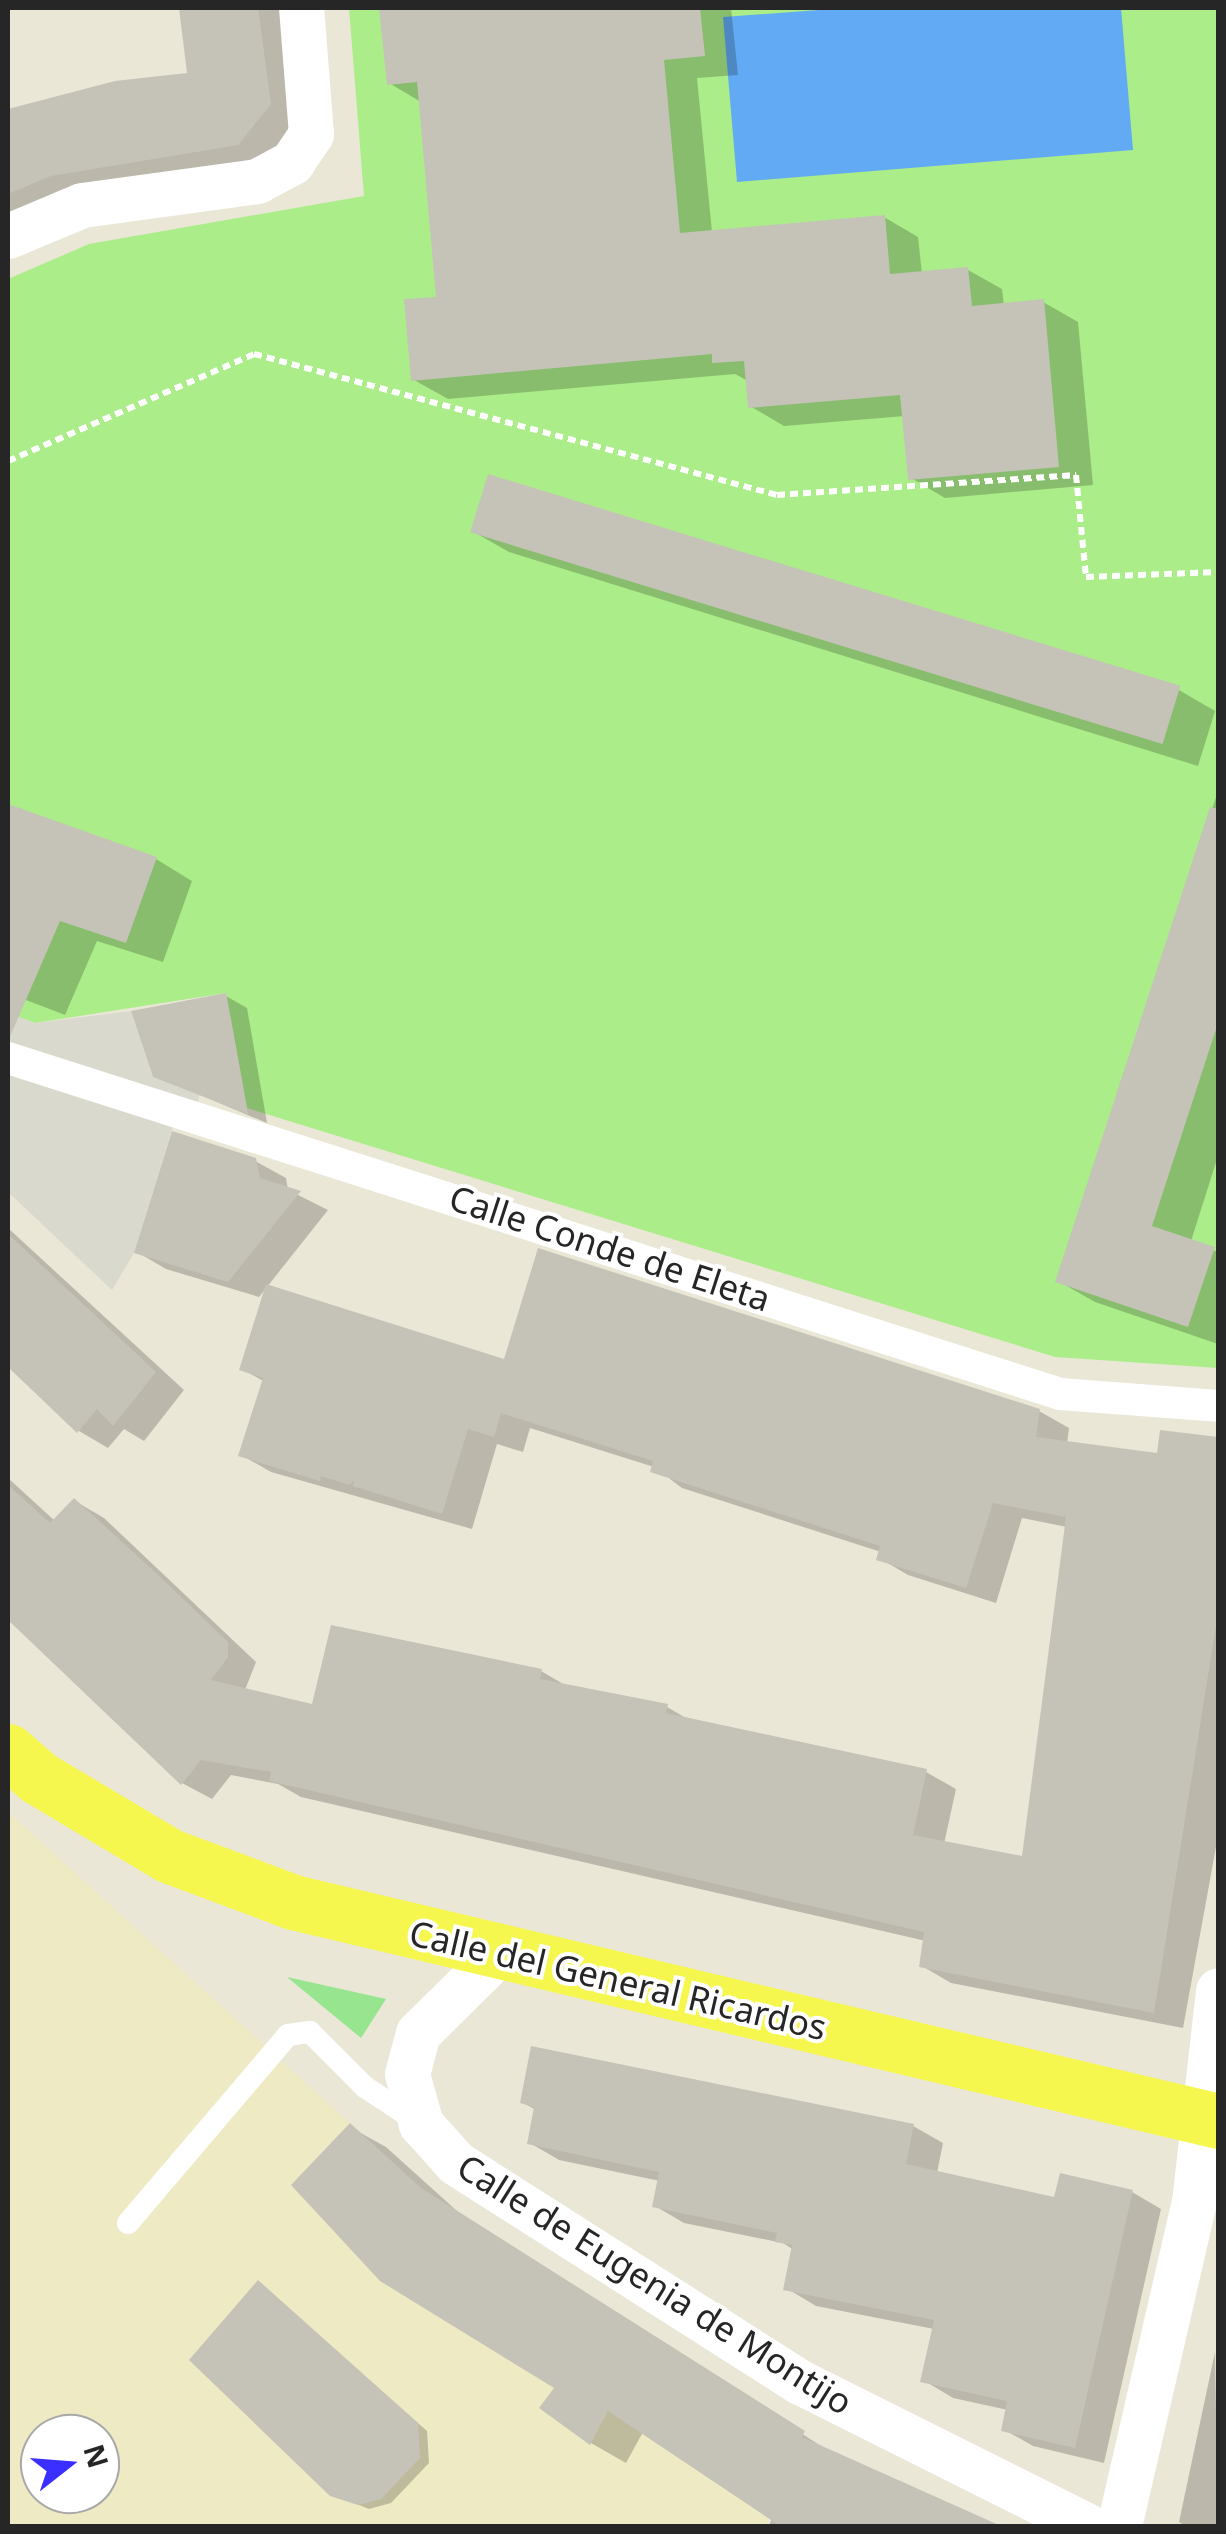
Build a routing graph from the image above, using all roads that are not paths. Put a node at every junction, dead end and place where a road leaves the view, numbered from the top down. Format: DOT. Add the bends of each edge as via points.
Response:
graph roads {
  1 [pos="300,8"];
  2 [pos="8,236"];
  3 [pos="8,1058"];
  4 [pos="1218,1406"];
  5 [pos="23,1765"];
  6 [pos="501,1951"];
  7 [pos="1218,1990"];
  8 [pos="1209,2119"];
  9 [pos="421,2124"];
  10 [pos="128,2223"];
  11 [pos="1087,2526"];
  12 [pos="1119,2526"];
  1 -- 2 [label="street" via="311,134 292,162 258,180 82,204"];
  3 -- 4 [label="street, Calle Conde de Eleta" via="1060,1394"];
  5 -- 6 [label="main road, Calle del General Ricardos" via="170,1856 293,1902"];
  6 -- 8 [label="main road, Calle del General Ricardos"];
  6 -- 9 [label="street, Calle de Eugenia de Montijo" via="418,2033 407,2074"];
  7 -- 8 [label="street"];
  8 -- 12 [label="street"];
  9 -- 10 [label="lane" via="365,2087 310,2032 288,2035"];
  9 -- 11 [label="street, Calle de Eugenia de Montijo" via="456,2163 800,2382"];
}
